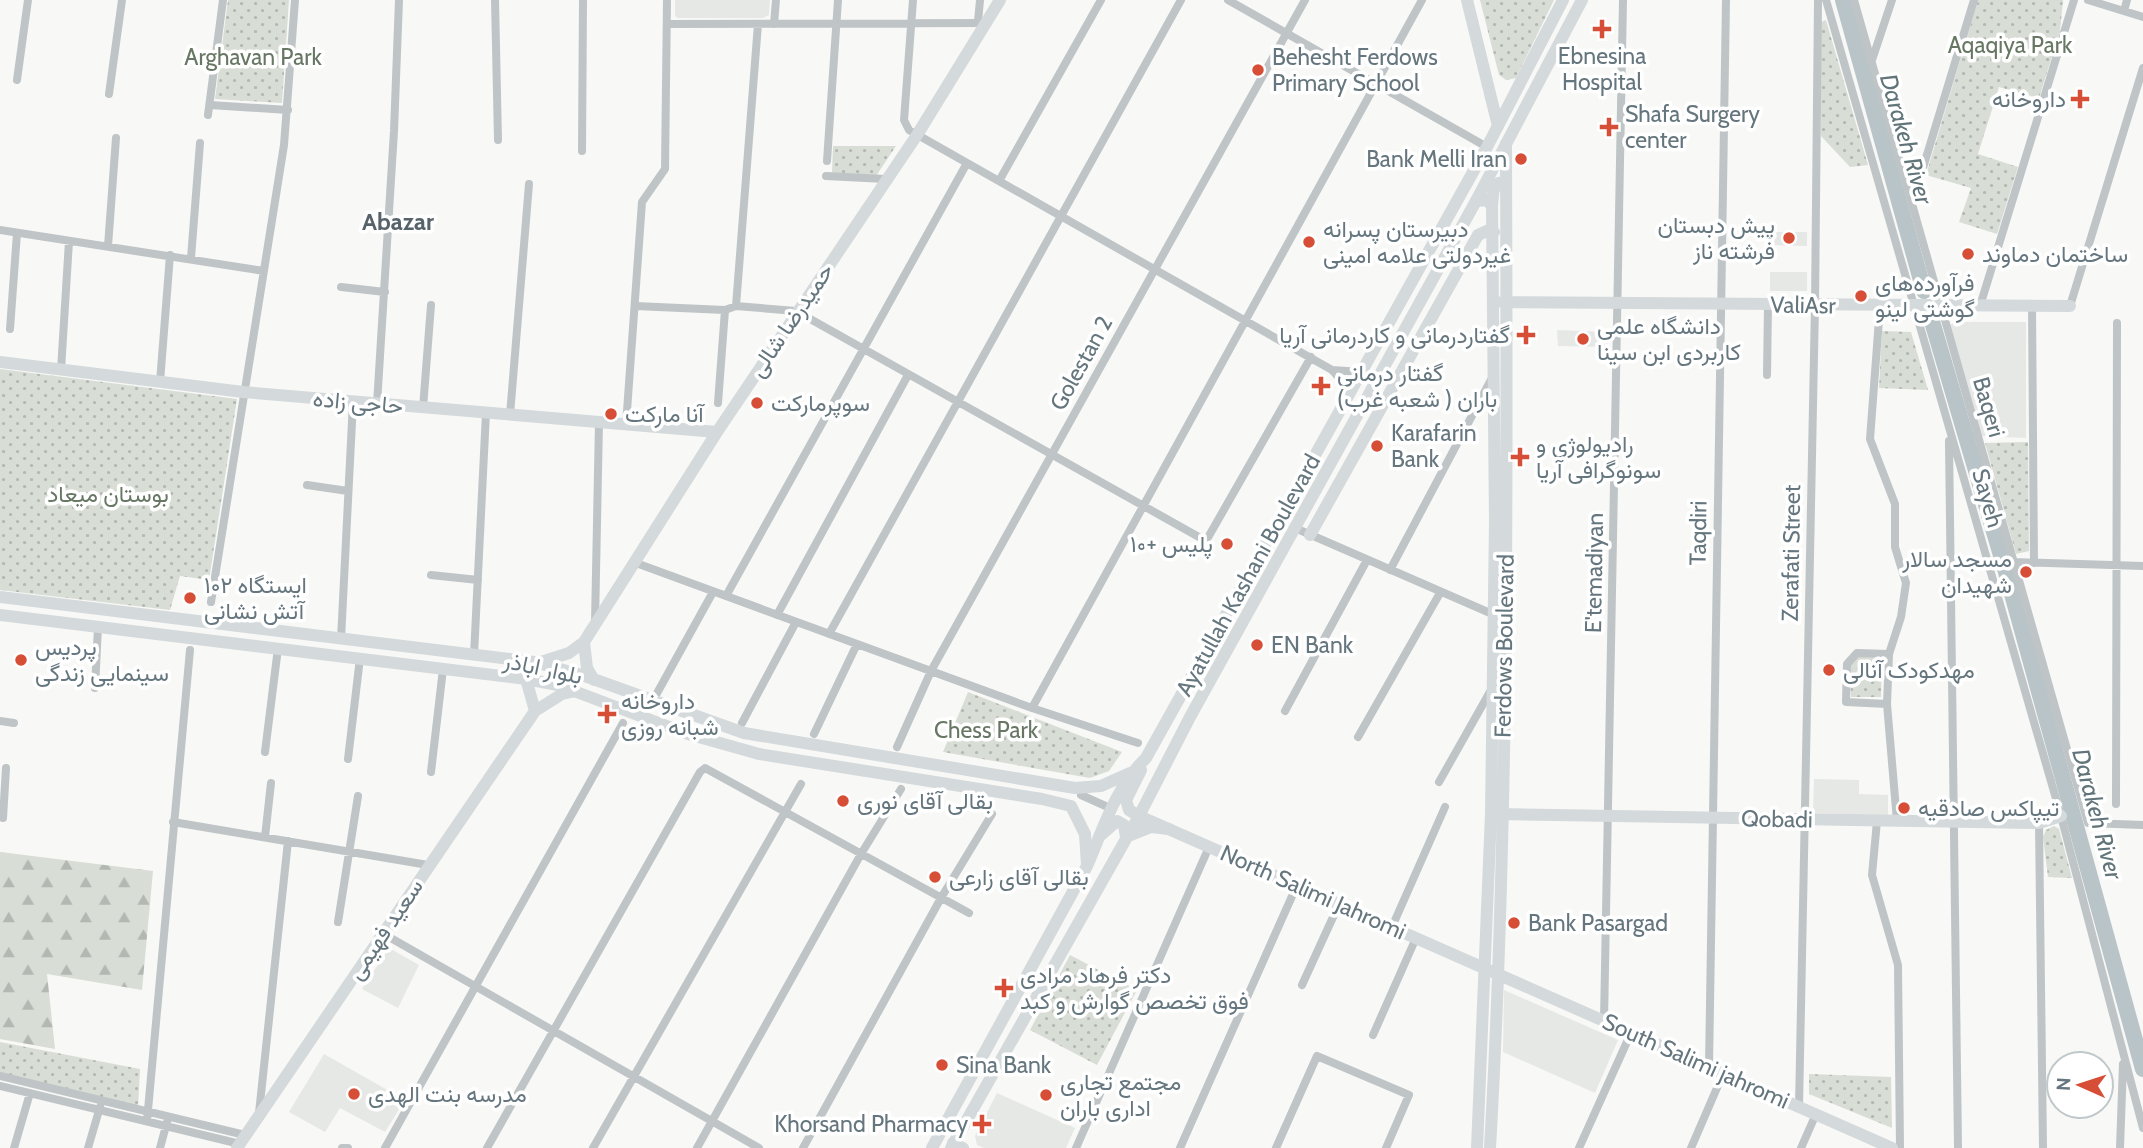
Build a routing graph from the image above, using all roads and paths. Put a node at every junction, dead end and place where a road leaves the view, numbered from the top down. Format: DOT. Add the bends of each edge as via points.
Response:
graph roads {
  1 [pos="28,0"];
  2 [pos="122,0"];
  3 [pos="223,0"];
  4 [pos="295,0"];
  5 [pos="399,0"];
  6 [pos="495,0"];
  7 [pos="583,0"];
  8 [pos="667,0"];
  9 [pos="776,0"];
  10 [pos="838,0"];
  11 [pos="913,0"];
  12 [pos="980,0"];
  13 [pos="1000,0"];
  14 [pos="1101,0"];
  15 [pos="1181,0"];
  16 [pos="1228,0"];
  17 [pos="1305,0"];
  18 [pos="1422,0"];
  19 [pos="1467,0"];
  20 [pos="1563,0"];
  21 [pos="1582,0"];
  22 [pos="1623,0"];
  23 [pos="1726,0"];
  24 [pos="1818,0"];
  25 [pos="1826,0"];
  26 [pos="1854,0"];
  27 [pos="1892,0"];
  28 [pos="1974,0"];
  29 [pos="2074,0"];
  30 [pos="2088,0"];
  31 [pos="2127,0"];
  32 [pos="2124,11"];
  33 [pos="2143,17"];
  34 [pos="837,22"];
  35 [pos="981,22"];
  36 [pos="911,23"];
  37 [pos="667,24"];
  38 [pos="758,24"];
  39 [pos="774,24"];
  40 [pos="1286,33"];
  41 [pos="1872,62"];
  42 [pos="2143,68"];
  43 [pos="18,80"];
  44 [pos="1376,84"];
  45 [pos="110,94"];
  46 [pos="210,105"];
  47 [pos="288,110"];
  48 [pos="208,116"];
  49 [pos="1498,126"];
  50 [pos="917,135"];
  51 [pos="116,138"];
  52 [pos="498,141"];
  53 [pos="200,143"];
  54 [pos="1506,144"];
  55 [pos="1487,146"];
  56 [pos="582,151"];
  57 [pos="827,161"];
  58 [pos="967,163"];
  59 [pos="826,176"];
  60 [pos="885,179"];
  61 [pos="999,181"];
  62 [pos="529,184"];
  63 [pos="1506,189"];
  64 [pos="1476,201"];
  65 [pos="1912,204"];
  66 [pos="1492,206"];
  67 [pos="1061,216"];
  68 [pos="0,230"];
  69 [pos="1494,232"];
  70 [pos="17,233"];
  71 [pos="69,241"];
  72 [pos="108,246"];
  73 [pos="170,255"];
  74 [pos="191,258"];
  75 [pos="1155,269"];
  76 [pos="264,271"];
  77 [pos="341,287"];
  78 [pos="385,292"];
  79 [pos="1501,302"];
  80 [pos="1619,303"];
  81 [pos="1721,304"];
  82 [pos="431,305"];
  83 [pos="1768,305"];
  84 [pos="1815,305"];
  85 [pos="635,306"];
  86 [pos="736,306"];
  87 [pos="1880,306"];
  88 [pos="1915,306"];
  89 [pos="1941,306"];
  90 [pos="1980,306"];
  91 [pos="2032,306"];
  92 [pos="2070,306"];
  93 [pos="725,310"];
  94 [pos="796,311"];
  95 [pos="1246,320"];
  96 [pos="2116,323"];
  97 [pos="10,330"];
  98 [pos="863,349"];
  99 [pos="1311,358"];
  100 [pos="0,362"];
  101 [pos="61,370"];
  102 [pos="1332,370"];
  103 [pos="1361,372"];
  104 [pos="1500,373"];
  105 [pos="908,375"];
  106 [pos="1767,375"];
  107 [pos="160,382"];
  108 [pos="243,392"];
  109 [pos="1348,395"];
  110 [pos="352,402"];
  111 [pos="718,403"];
  112 [pos="957,403"];
  113 [pos="377,404"];
  114 [pos="423,408"];
  115 [pos="486,413"];
  116 [pos="510,415"];
  117 [pos="599,422"];
  118 [pos="626,425"];
  119 [pos="1948,429"];
  120 [pos="717,432"];
  121 [pos="1051,455"];
  122 [pos="307,485"];
  123 [pos="348,491"];
  124 [pos="1144,506"];
  125 [pos="1295,528"];
  126 [pos="1310,534"];
  127 [pos="1367,560"];
  128 [pos="2013,562"];
  129 [pos="636,563"];
  130 [pos="2034,563"];
  131 [pos="2116,565"];
  132 [pos="2143,566"];
  133 [pos="1390,570"];
  134 [pos="431,575"];
  135 [pos="478,579"];
  136 [pos="713,592"];
  137 [pos="1440,593"];
  138 [pos="726,596"];
  139 [pos="0,597"];
  140 [pos="211,602"];
  141 [pos="0,615"];
  142 [pos="777,615"];
  143 [pos="1499,616"];
  144 [pos="796,622"];
  145 [pos="97,626"];
  146 [pos="594,626"];
  147 [pos="829,634"];
  148 [pos="341,639"];
  149 [pos="584,642"];
  150 [pos="857,644"];
  151 [pos="278,648"];
  152 [pos="190,650"];
  153 [pos="1889,654"];
  154 [pos="474,655"];
  155 [pos="360,659"];
  156 [pos="534,662"];
  157 [pos="443,669"];
  158 [pos="931,671"];
  159 [pos="526,679"];
  160 [pos="594,680"];
  161 [pos="96,688"];
  162 [pos="1498,688"];
  163 [pos="576,691"];
  164 [pos="656,695"];
  165 [pos="1888,704"];
  166 [pos="1032,708"];
  167 [pos="535,711"];
  168 [pos="1285,711"];
  169 [pos="0,721"];
  170 [pos="14,723"];
  171 [pos="623,723"];
  172 [pos="742,723"];
  173 [pos="814,734"];
  174 [pos="1358,737"];
  175 [pos="1138,743"];
  176 [pos="897,747"];
  177 [pos="265,752"];
  178 [pos="1146,758"];
  179 [pos="348,759"];
  180 [pos="6,768"];
  181 [pos="431,772"];
  182 [pos="1130,774"];
  183 [pos="1438,782"];
  184 [pos="271,783"];
  185 [pos="800,784"];
  186 [pos="3,786"];
  187 [pos="901,789"];
  188 [pos="1078,791"];
  189 [pos="358,796"];
  190 [pos="2116,804"];
  191 [pos="1071,806"];
  192 [pos="1445,807"];
  193 [pos="1110,808"];
  194 [pos="785,811"];
  195 [pos="992,814"];
  196 [pos="1497,814"];
  197 [pos="1139,816"];
  198 [pos="1608,816"];
  199 [pos="2061,816"];
  200 [pos="3,818"];
  201 [pos="1713,818"];
  202 [pos="1805,819"];
  203 [pos="1877,821"];
  204 [pos="1897,821"];
  205 [pos="173,822"];
  206 [pos="1954,822"];
  207 [pos="2039,823"];
  208 [pos="2143,825"];
  209 [pos="1169,829"];
  210 [pos="265,837"];
  211 [pos="1126,837"];
  212 [pos="1099,838"];
  213 [pos="288,841"];
  214 [pos="1209,846"];
  215 [pos="350,851"];
  216 [pos="861,854"];
  217 [pos="428,864"];
  218 [pos="1087,866"];
  219 [pos="1297,885"];
  220 [pos="942,898"];
  221 [pos="1339,904"];
  222 [pos="970,913"];
  223 [pos="338,922"];
  224 [pos="1392,927"];
  225 [pos="382,933"];
  226 [pos="1416,938"];
  227 [pos="1493,972"];
  228 [pos="1302,985"];
  229 [pos="475,989"];
  230 [pos="1604,1021"];
  231 [pos="552,1032"];
  232 [pos="1631,1033"];
  233 [pos="1373,1035"];
  234 [pos="2123,1054"];
  235 [pos="1709,1067"];
  236 [pos="1723,1073"];
  237 [pos="0,1076"];
  238 [pos="632,1077"];
  239 [pos="0,1086"];
  240 [pos="30,1093"];
  241 [pos="102,1100"];
  242 [pos="1799,1107"];
  243 [pos="100,1110"];
  244 [pos="148,1111"];
  245 [pos="1816,1114"];
  246 [pos="258,1115"];
  247 [pos="169,1116"];
  248 [pos="147,1121"];
  249 [pos="712,1121"];
  250 [pos="166,1126"];
  251 [pos="2143,1128"];
  252 [pos="241,1142"];
  253 [pos="956,1146"];
  254 [pos="14,1148"];
  255 [pos="88,1148"];
  256 [pos="160,1148"];
  257 [pos="342,1148"];
  258 [pos="348,1148"];
  259 [pos="385,1148"];
  260 [pos="487,1148"];
  261 [pos="593,1148"];
  262 [pos="697,1148"];
  263 [pos="759,1148"];
  264 [pos="803,1148"];
  265 [pos="932,1148"];
  266 [pos="1076,1148"];
  267 [pos="1181,1148"];
  268 [pos="1276,1148"];
  269 [pos="1386,1148"];
  270 [pos="1477,1148"];
  271 [pos="1490,1148"];
  272 [pos="1579,1148"];
  273 [pos="1691,1148"];
  274 [pos="1801,1148"];
  275 [pos="1892,1148"];
  276 [pos="1900,1148"];
  277 [pos="1958,1148"];
  278 [pos="2043,1148"];
  279 [pos="2120,1148"];
  1 -- 43 [label="street"];
  2 -- 45 [label="street"];
  3 -- 46 [label="street"];
  4 -- 47 [label="street"];
  5 -- 78 [label="street"];
  6 -- 52 [label="street"];
  7 -- 56 [label="street"];
  8 -- 37 [label="street"];
  9 -- 39 [label="street"];
  10 -- 34 [label="street"];
  11 -- 36 [label="street"];
  12 -- 35 [label="street"];
  13 -- 35 [label="main road, حمیدرضا شالی"];
  14 -- 61 [label="street"];
  15 -- 67 [label="street"];
  16 -- 40 [label="street"];
  17 -- 40 [label="street, Golestan 2"];
  18 -- 44 [label="street"];
  19 -- 49 [label="main road"];
  20 -- 49 [label="main road, Ayatullah Kashani Boulevard"];
  21 -- 54 [label="main road, Ayatullah Kashani Boulevard"];
  22 -- 80 [label="street, E'temadiyan"];
  23 -- 81 [label="street, Taqdiri"];
  24 -- 84 [label="street, Zerafati Street"];
  25 -- 88 [label="street, Sayeh"];
  26 -- 41 [label="street, Baqeri"];
  27 -- 41 [label="street"];
  28 -- 65 [label="street"];
  29 -- 90 [label="street"];
  30 -- 32 [label="street"];
  31 -- 32 [label="street"];
  32 -- 33 [label="street"];
  34 -- 36 [label="street"];
  34 -- 39 [label="street"];
  34 -- 57 [label="street"];
  35 -- 36 [label="street"];
  35 -- 50 [label="main road, حمیدرضا شالی"];
  36 -- 50 [label="street" via="904,120"];
  37 -- 38 [label="street"];
  37 -- 85 [label="street" via="666,169 642,202"];
  38 -- 39 [label="street"];
  38 -- 86 [label="street"];
  40 -- 44 [label="street"];
  40 -- 75 [label="street, Golestan 2"];
  41 -- 65 [label="street, Baqeri"];
  42 -- 92 [label="street"];
  44 -- 55 [label="street"];
  44 -- 95 [label="street"];
  46 -- 47 [label="street"];
  46 -- 48 [label="street"];
  47 -- 76 [label="street"];
  49 -- 55 [label="main road, Ayatullah Kashani Boulevard"];
  50 -- 58 [label="street"];
  50 -- 60 [label="main road, حمیدرضا شالی"];
  51 -- 72 [label="street"];
  53 -- 74 [label="street"];
  54 -- 63 [label="main road, Ferdows Boulevard"];
  54 -- 64 [label="main road, Ayatullah Kashani Boulevard"];
  55 -- 103 [label="main road, Ayatullah Kashani Boulevard"];
  58 -- 61 [label="street"];
  58 -- 98 [label="street"];
  59 -- 60 [label="street"];
  60 -- 94 [label="main road, حمیدرضا شالی"];
  61 -- 67 [label="street"];
  62 -- 116 [label="street"];
  63 -- 66 [label="main road" via="1499,183 1494,186"];
  63 -- 79 [label="main road, Ferdows Boulevard"];
  64 -- 66 [label="main road" via="1487,200"];
  64 -- 125 [label="main road, Ayatullah Kashani Boulevard"];
  65 -- 89 [label="street, Baqeri"];
  66 -- 69 [label="main road, Ferdows Boulevard"];
  67 -- 75 [label="street"];
  67 -- 112 [label="street"];
  68 -- 70 [label="street"];
  69 -- 79 [label="main road, Ferdows Boulevard"];
  69 -- 126 [label="main road" via="1478,235"];
  70 -- 71 [label="street"];
  70 -- 97 [label="street"];
  71 -- 72 [label="street"];
  71 -- 101 [label="street"];
  72 -- 73 [label="street"];
  73 -- 74 [label="street"];
  73 -- 107 [label="street"];
  74 -- 76 [label="street"];
  75 -- 95 [label="street"];
  75 -- 121 [label="street, Golestan 2"];
  76 -- 108 [label="street"];
  77 -- 78 [label="street"];
  78 -- 113 [label="street"];
  79 -- 80 [label="main road, ValiAsr"];
  79 -- 104 [label="main road, Ferdows Boulevard"];
  80 -- 81 [label="main road, ValiAsr"];
  80 -- 198 [label="street, E'temadiyan"];
  81 -- 83 [label="main road, ValiAsr"];
  81 -- 201 [label="street, Taqdiri"];
  82 -- 114 [label="street"];
  83 -- 84 [label="main road, ValiAsr"];
  83 -- 106 [label="street"];
  84 -- 87 [label="main road, ValiAsr"];
  84 -- 202 [label="street, Zerafati Street"];
  85 -- 93 [label="street"];
  85 -- 118 [label="street"];
  86 -- 93 [label="street"];
  86 -- 94 [label="street"];
  87 -- 88 [label="main road, ValiAsr"];
  87 -- 153 [label="street" via="1870,439 1895,503 1894,537 1906,583"];
  88 -- 89 [label="main road, ValiAsr"];
  88 -- 119 [label="street, Sayeh"];
  89 -- 90 [label="main road, ValiAsr"];
  89 -- 128 [label="street, Baqeri"];
  90 -- 91 [label="main road, ValiAsr"];
  91 -- 92 [label="main road, ValiAsr"];
  91 -- 130 [label="street"];
  93 -- 111 [label="street"];
  94 -- 98 [label="street"];
  94 -- 120 [label="main road, حمیدرضا شالی"];
  95 -- 99 [label="street"];
  95 -- 124 [label="street"];
  96 -- 131 [label="street"];
  98 -- 105 [label="street"];
  98 -- 138 [label="street"];
  99 -- 102 [label="street"];
  99 -- 124 [label="street" via="1207,541"];
  100 -- 101 [label="main road, حاجی زاده"];
  101 -- 107 [label="main road, حاجی زاده"];
  102 -- 103 [label="street"];
  102 -- 109 [label="street"];
  103 -- 109 [label="main road, Ayatullah Kashani Boulevard"];
  104 -- 133 [label="street"];
  104 -- 143 [label="main road, Ferdows Boulevard"];
  105 -- 112 [label="street"];
  105 -- 142 [label="street"];
  107 -- 108 [label="main road, حاجی زاده"];
  108 -- 110 [label="main road, حاجی زاده"];
  108 -- 140 [label="street"];
  109 -- 178 [label="main road, Ayatullah Kashani Boulevard"];
  110 -- 113 [label="main road, حاجی زاده"];
  110 -- 123 [label="street"];
  112 -- 121 [label="street"];
  112 -- 147 [label="street"];
  113 -- 114 [label="main road, حاجی زاده"];
  114 -- 115 [label="main road, حاجی زاده"];
  115 -- 116 [label="main road, حاجی زاده"];
  115 -- 135 [label="street"];
  116 -- 117 [label="main road, حاجی زاده"];
  117 -- 118 [label="main road, حاجی زاده"];
  117 -- 146 [label="street"];
  118 -- 120 [label="main road, حاجی زاده"];
  119 -- 199 [label="street, Sayeh"];
  119 -- 206 [label="street"];
  120 -- 129 [label="main road, حمیدرضا شالی"];
  121 -- 124 [label="street"];
  121 -- 158 [label="street, Golestan 2"];
  122 -- 123 [label="street"];
  123 -- 148 [label="street"];
  124 -- 166 [label="street"];
  125 -- 126 [label="street"];
  125 -- 197 [label="main road, Ayatullah Kashani Boulevard"];
  126 -- 127 [label="street"];
  127 -- 133 [label="street"];
  127 -- 168 [label="street"];
  128 -- 130 [label="street"];
  128 -- 208 [label="street, Baqeri" via="2088,823"];
  129 -- 136 [label="street"];
  129 -- 146 [label="main road, حمیدرضا شالی"];
  130 -- 131 [label="street"];
  131 -- 132 [label="street"];
  131 -- 190 [label="street"];
  133 -- 137 [label="street"];
  134 -- 135 [label="street"];
  135 -- 154 [label="street"];
  136 -- 138 [label="street"];
  136 -- 164 [label="street"];
  137 -- 143 [label="street"];
  137 -- 174 [label="street"];
  138 -- 142 [label="street"];
  139 -- 148 [label="main road, بلوار اباذر"];
  141 -- 145 [label="main road, بلوار اباذر"];
  142 -- 144 [label="street"];
  143 -- 162 [label="main road, Ferdows Boulevard"];
  144 -- 147 [label="street"];
  144 -- 172 [label="street"];
  145 -- 151 [label="main road, بلوار اباذر"];
  145 -- 161 [label="street"];
  146 -- 149 [label="main road, حمیدرضا شالی"];
  147 -- 150 [label="street"];
  148 -- 154 [label="main road, بلوار اباذر"];
  149 -- 156 [label="main road" via="569,653"];
  149 -- 160 [label="main road"];
  150 -- 158 [label="street"];
  150 -- 173 [label="street"];
  151 -- 155 [label="main road, بلوار اباذر"];
  151 -- 177 [label="street"];
  152 -- 205 [label="street"];
  153 -- 165 [label="street"];
  153 -- 165 [label="street" via="1857,653 1847,664 1846,702"];
  154 -- 156 [label="main road, بلوار اباذر"];
  155 -- 157 [label="main road, بلوار اباذر"];
  155 -- 179 [label="street"];
  156 -- 160 [label="main road, بلوار اباذر"];
  157 -- 159 [label="main road, بلوار اباذر"];
  157 -- 181 [label="street"];
  158 -- 166 [label="street"];
  158 -- 176 [label="street, Golestan 2"];
  159 -- 163 [label="main road, بلوار اباذر"];
  159 -- 167 [label="main road"];
  160 -- 188 [label="main road, بلوار اباذر" via="744,733"];
  162 -- 183 [label="street"];
  162 -- 196 [label="main road, Ferdows Boulevard"];
  163 -- 167 [label="main road"];
  163 -- 191 [label="main road, بلوار اباذر" via="688,734 759,754"];
  165 -- 204 [label="street"];
  166 -- 175 [label="street"];
  167 -- 217 [label="main road, سعید فهیمی"];
  169 -- 170 [label="street"];
  171 -- 229 [label="street"];
  178 -- 182 [label="main road, Ayatullah Kashani Boulevard"];
  178 -- 197 [label="main road" via="1126,800 1129,810"];
  180 -- 186 [label="street"];
  182 -- 188 [label="main road, بلوار اباذر"];
  182 -- 193 [label="main road, Ayatullah Kashani Boulevard"];
  184 -- 210 [label="street"];
  185 -- 194 [label="street"];
  186 -- 200 [label="street"];
  187 -- 216 [label="street"];
  188 -- 191 [label="main road" via="1080,801"];
  188 -- 193 [label="street"];
  189 -- 215 [label="street"];
  191 -- 218 [label="main road" via="1085,834"];
  192 -- 224 [label="street"];
  193 -- 212 [label="main road, Ayatullah Kashani Boulevard"];
  194 -- 216 [label="street"];
  194 -- 231 [label="street" via="705,768 699,772"];
  194 -- 238 [label="street"];
  195 -- 220 [label="street"];
  196 -- 198 [label="main road, Qobadi"];
  196 -- 227 [label="main road, Ferdows Boulevard"];
  197 -- 209 [label="main road, North Salimi Jahromi"];
  197 -- 211 [label="main road, Ayatullah Kashani Boulevard"];
  198 -- 201 [label="main road, Qobadi"];
  198 -- 230 [label="street, E'temadiyan"];
  199 -- 207 [label="main road, Qobadi"];
  199 -- 234 [label="street, Sayeh"];
  201 -- 202 [label="main road, Qobadi"];
  201 -- 235 [label="street, Taqdiri"];
  202 -- 203 [label="main road, Qobadi"];
  202 -- 242 [label="street, Zerafati Street"];
  203 -- 204 [label="main road, Qobadi"];
  203 -- 276 [label="street" via="1872,876 1898,965"];
  204 -- 206 [label="main road, Qobadi"];
  205 -- 210 [label="street"];
  205 -- 244 [label="street"];
  206 -- 207 [label="main road, Qobadi"];
  206 -- 277 [label="street"];
  207 -- 278 [label="street"];
  209 -- 211 [label="main road" via="1151,827"];
  209 -- 214 [label="main road, North Salimi Jahromi"];
  210 -- 213 [label="street"];
  211 -- 212 [label="main road" via="1118,820"];
  211 -- 253 [label="main road, Ayatullah Kashani Boulevard"];
  212 -- 218 [label="main road, Ayatullah Kashani Boulevard"];
  213 -- 215 [label="street"];
  213 -- 246 [label="street"];
  214 -- 219 [label="main road, North Salimi Jahromi"];
  214 -- 266 [label="street"];
  215 -- 217 [label="street"];
  215 -- 223 [label="street"];
  216 -- 220 [label="street"];
  216 -- 249 [label="street"];
  217 -- 225 [label="main road, سعید فهیمی"];
  218 -- 265 [label="main road, Ayatullah Kashani Boulevard"];
  219 -- 221 [label="main road, North Salimi Jahromi"];
  219 -- 267 [label="street"];
  220 -- 222 [label="street"];
  220 -- 264 [label="street"];
  221 -- 224 [label="main road, North Salimi Jahromi"];
  221 -- 228 [label="street"];
  224 -- 226 [label="main road, North Salimi Jahromi"];
  225 -- 229 [label="street"];
  225 -- 246 [label="main road, سعید فهیمی"];
  226 -- 227 [label="main road, North Salimi Jahromi"];
  226 -- 233 [label="street"];
  227 -- 230 [label="main road, South Salimi jahromi"];
  227 -- 270 [label="main road, Ferdows Boulevard"];
  227 -- 271 [label="main road, Ferdows Boulevard"];
  229 -- 231 [label="street"];
  229 -- 259 [label="street"];
  230 -- 232 [label="main road, South Salimi jahromi"];
  231 -- 238 [label="street"];
  231 -- 260 [label="street"];
  232 -- 235 [label="main road, South Salimi jahromi"];
  232 -- 272 [label="street"];
  234 -- 251 [label="street, Sayeh"];
  234 -- 279 [label="street"];
  235 -- 236 [label="main road, South Salimi jahromi"];
  236 -- 242 [label="main road, South Salimi jahromi"];
  236 -- 273 [label="street"];
  237 -- 241 [label="street"];
  238 -- 249 [label="street"];
  238 -- 261 [label="street"];
  239 -- 240 [label="street"];
  240 -- 243 [label="street"];
  240 -- 254 [label="street"];
  241 -- 243 [label="street"];
  241 -- 244 [label="street"];
  242 -- 245 [label="main road, South Salimi jahromi"];
  243 -- 248 [label="street"];
  243 -- 255 [label="street"];
  244 -- 247 [label="street"];
  244 -- 248 [label="street"];
  245 -- 274 [label="street"];
  245 -- 275 [label="main road, South Salimi jahromi"];
  246 -- 252 [label="main road, سعید فهیمی"];
  247 -- 250 [label="street"];
  247 -- 252 [label="street"];
  248 -- 250 [label="street"];
  249 -- 262 [label="street"];
  249 -- 263 [label="street"];
  250 -- 252 [label="street"];
  250 -- 256 [label="street"];
  257 -- 258 [label="street"];
  268 -- 269 [label="street" via="1317,1056 1409,1095"];
}
